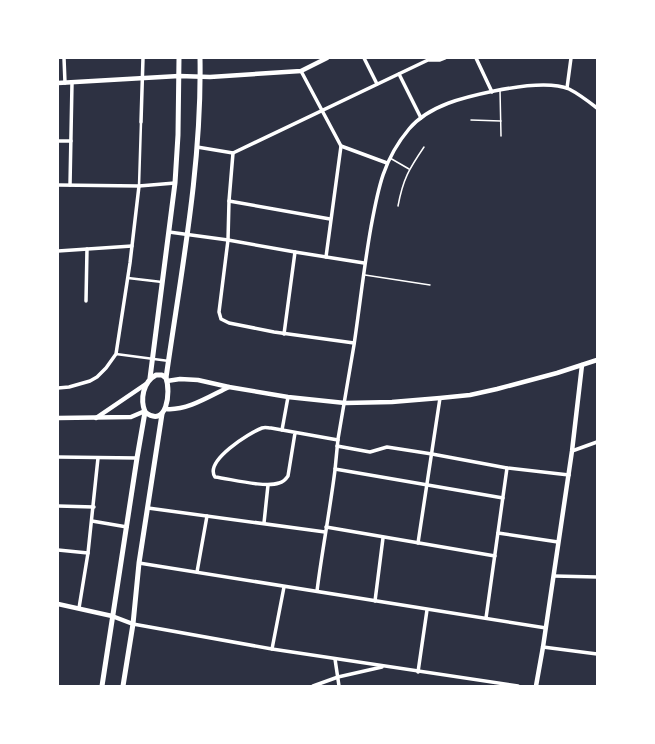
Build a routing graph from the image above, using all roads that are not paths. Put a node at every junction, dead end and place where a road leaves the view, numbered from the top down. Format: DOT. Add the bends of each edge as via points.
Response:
graph roads {
  1 [pos="64,58"];
  2 [pos="143,58"];
  3 [pos="179,58"];
  4 [pos="200,58"];
  5 [pos="326,58"];
  6 [pos="364,58"];
  7 [pos="445,58"];
  8 [pos="476,58"];
  9 [pos="571,58"];
  10 [pos="301,71"];
  11 [pos="399,74"];
  12 [pos="179,76"];
  13 [pos="200,76"];
  14 [pos="143,78"];
  15 [pos="58,83"];
  16 [pos="65,83"];
  17 [pos="72,83"];
  18 [pos="377,84"];
  19 [pos="567,88"];
  20 [pos="500,90"];
  21 [pos="492,92"];
  22 [pos="597,108"];
  23 [pos="322,110"];
  24 [pos="422,118"];
  25 [pos="471,120"];
  26 [pos="501,121"];
  27 [pos="141,122"];
  28 [pos="501,136"];
  29 [pos="58,141"];
  30 [pos="71,141"];
  31 [pos="197,146"];
  32 [pos="341,146"];
  33 [pos="424,147"];
  34 [pos="233,153"];
  35 [pos="390,158"];
  36 [pos="387,164"];
  37 [pos="409,169"];
  38 [pos="175,183"];
  39 [pos="58,185"];
  40 [pos="70,185"];
  41 [pos="140,186"];
  42 [pos="229,202"];
  43 [pos="398,206"];
  44 [pos="330,219"];
  45 [pos="169,232"];
  46 [pos="188,234"];
  47 [pos="228,240"];
  48 [pos="132,246"];
  49 [pos="87,249"];
  50 [pos="58,251"];
  51 [pos="295,252"];
  52 [pos="326,257"];
  53 [pos="364,263"];
  54 [pos="363,275"];
  55 [pos="127,278"];
  56 [pos="162,282"];
  57 [pos="430,285"];
  58 [pos="86,301"];
  59 [pos="284,334"];
  60 [pos="354,343"];
  61 [pos="116,354"];
  62 [pos="152,358"];
  63 [pos="597,360"];
  64 [pos="169,362"];
  65 [pos="582,366"];
  66 [pos="150,378"];
  67 [pos="167,380"];
  68 [pos="146,384"];
  69 [pos="229,387"];
  70 [pos="58,388"];
  71 [pos="288,397"];
  72 [pos="440,398"];
  73 [pos="345,404"];
  74 [pos="166,409"];
  75 [pos="145,412"];
  76 [pos="162,414"];
  77 [pos="58,418"];
  78 [pos="95,419"];
  79 [pos="282,430"];
  80 [pos="295,433"];
  81 [pos="338,440"];
  82 [pos="597,442"];
  83 [pos="337,446"];
  84 [pos="572,451"];
  85 [pos="432,454"];
  86 [pos="58,457"];
  87 [pos="98,458"];
  88 [pos="136,458"];
  89 [pos="507,468"];
  90 [pos="335,469"];
  91 [pos="569,476"];
  92 [pos="427,484"];
  93 [pos="268,485"];
  94 [pos="503,498"];
  95 [pos="58,506"];
  96 [pos="94,507"];
  97 [pos="148,508"];
  98 [pos="207,516"];
  99 [pos="92,521"];
  100 [pos="264,523"];
  101 [pos="127,527"];
  102 [pos="326,527"];
  103 [pos="325,532"];
  104 [pos="498,533"];
  105 [pos="384,538"];
  106 [pos="558,542"];
  107 [pos="418,543"];
  108 [pos="58,550"];
  109 [pos="88,553"];
  110 [pos="495,556"];
  111 [pos="140,564"];
  112 [pos="197,572"];
  113 [pos="554,576"];
  114 [pos="597,578"];
  115 [pos="284,586"];
  116 [pos="317,591"];
  117 [pos="375,601"];
  118 [pos="58,604"];
  119 [pos="79,608"];
  120 [pos="427,610"];
  121 [pos="112,616"];
  122 [pos="486,618"];
  123 [pos="133,624"];
  124 [pos="546,628"];
  125 [pos="543,647"];
  126 [pos="272,649"];
  127 [pos="597,654"];
  128 [pos="335,659"];
  129 [pos="385,667"];
  130 [pos="418,672"];
  131 [pos="338,677"];
  132 [pos="102,686"];
  133 [pos="123,686"];
  134 [pos="313,686"];
  135 [pos="339,686"];
  136 [pos="518,686"];
  137 [pos="536,686"];
  1 -- 16 [label="street"];
  2 -- 14 [label="street"];
  3 -- 12 [label="main road"];
  4 -- 13 [label="main road"];
  5 -- 10 [label="street"];
  6 -- 18 [label="street"];
  7 -- 11 [label="street" via="428,60"];
  8 -- 21 [label="street"];
  9 -- 19 [label="street"];
  10 -- 13 [label="street"];
  10 -- 23 [label="street"];
  11 -- 18 [label="street"];
  11 -- 24 [label="street"];
  12 -- 13 [label="street"];
  12 -- 14 [label="street"];
  12 -- 38 [label="main road"];
  13 -- 31 [label="main road"];
  14 -- 17 [label="street"];
  14 -- 27 [label="street"];
  15 -- 16 [label="street"];
  16 -- 17 [label="street"];
  17 -- 30 [label="street"];
  18 -- 23 [label="street"];
  19 -- 20 [label="street" via="530,86"];
  19 -- 22 [label="street"];
  20 -- 21 [label="street"];
  20 -- 26 [label="lane"];
  21 -- 24 [label="street" via="450,102"];
  23 -- 32 [label="street"];
  23 -- 34 [label="street"];
  24 -- 35 [label="street" via="407,131"];
  25 -- 26 [label="lane"];
  26 -- 28 [label="lane"];
  27 -- 41 [label="street"];
  29 -- 30 [label="street"];
  30 -- 40 [label="street"];
  31 -- 34 [label="street"];
  31 -- 46 [label="main road"];
  32 -- 36 [label="street"];
  32 -- 44 [label="street"];
  33 -- 37 [label="lane"];
  34 -- 42 [label="street"];
  35 -- 36 [label="street"];
  35 -- 37 [label="lane"];
  36 -- 53 [label="street" via="375,202"];
  37 -- 43 [label="lane"];
  38 -- 41 [label="street"];
  38 -- 45 [label="main road"];
  39 -- 40 [label="street"];
  40 -- 41 [label="street"];
  41 -- 48 [label="street"];
  42 -- 44 [label="street"];
  42 -- 47 [label="street"];
  44 -- 52 [label="street"];
  45 -- 46 [label="street"];
  45 -- 56 [label="main road"];
  46 -- 47 [label="street"];
  46 -- 64 [label="main road"];
  47 -- 51 [label="street"];
  47 -- 59 [label="street" via="219,312 221,319"];
  48 -- 49 [label="street"];
  48 -- 55 [label="street"];
  49 -- 50 [label="street"];
  49 -- 58 [label="street"];
  51 -- 52 [label="street"];
  51 -- 59 [label="street"];
  52 -- 53 [label="street"];
  53 -- 54 [label="street"];
  54 -- 57 [label="lane"];
  54 -- 60 [label="street"];
  55 -- 56 [label="street"];
  55 -- 61 [label="street"];
  56 -- 62 [label="main road"];
  59 -- 60 [label="street"];
  60 -- 73 [label="street"];
  61 -- 62 [label="street"];
  61 -- 70 [label="street" via="106,368 90,382"];
  62 -- 64 [label="street"];
  62 -- 66 [label="main road"];
  63 -- 65 [label="street"];
  64 -- 67 [label="main road"];
  65 -- 72 [label="street" via="497,389"];
  65 -- 84 [label="street"];
  66 -- 67 [label="main road" via="162,375"];
  66 -- 68 [label="main road"];
  67 -- 69 [label="street" via="198,380"];
  67 -- 74 [label="main road"];
  68 -- 75 [label="main road" via="143,400"];
  68 -- 78 [label="street"];
  69 -- 71 [label="street"];
  69 -- 74 [label="street" via="186,407"];
  71 -- 73 [label="street"];
  71 -- 79 [label="street"];
  72 -- 73 [label="street"];
  72 -- 85 [label="street"];
  73 -- 81 [label="street"];
  74 -- 76 [label="main road"];
  75 -- 76 [label="main road" via="150,416"];
  75 -- 78 [label="street" via="131,417"];
  75 -- 88 [label="main road"];
  76 -- 97 [label="main road"];
  77 -- 78 [label="street"];
  79 -- 80 [label="street"];
  79 -- 93 [label="street" via="257,430 223,453 213,467 215,477"];
  80 -- 81 [label="street"];
  80 -- 93 [label="street" via="287,478 280,483"];
  81 -- 83 [label="street"];
  82 -- 84 [label="street"];
  83 -- 85 [label="street" via="370,452 386,447"];
  83 -- 90 [label="street"];
  84 -- 91 [label="street"];
  85 -- 89 [label="street"];
  85 -- 92 [label="street"];
  86 -- 87 [label="street"];
  87 -- 88 [label="street"];
  87 -- 96 [label="street"];
  88 -- 101 [label="main road"];
  89 -- 91 [label="street"];
  89 -- 94 [label="street"];
  90 -- 92 [label="street"];
  90 -- 102 [label="street"];
  91 -- 106 [label="street"];
  92 -- 94 [label="street"];
  92 -- 107 [label="street"];
  93 -- 100 [label="street"];
  94 -- 104 [label="street"];
  95 -- 96 [label="street"];
  96 -- 99 [label="street"];
  97 -- 98 [label="street"];
  97 -- 111 [label="main road"];
  98 -- 100 [label="street"];
  98 -- 112 [label="street"];
  99 -- 101 [label="street"];
  99 -- 109 [label="street"];
  100 -- 103 [label="street"];
  101 -- 121 [label="main road"];
  102 -- 103 [label="street"];
  102 -- 105 [label="street"];
  103 -- 116 [label="street"];
  104 -- 106 [label="street"];
  104 -- 110 [label="street"];
  105 -- 107 [label="street"];
  105 -- 117 [label="street"];
  106 -- 113 [label="street"];
  107 -- 110 [label="street"];
  108 -- 109 [label="street"];
  109 -- 119 [label="street"];
  110 -- 122 [label="street"];
  111 -- 112 [label="street"];
  111 -- 123 [label="main road"];
  112 -- 115 [label="street"];
  113 -- 114 [label="street"];
  113 -- 124 [label="street"];
  115 -- 116 [label="street"];
  115 -- 126 [label="street"];
  116 -- 117 [label="street"];
  117 -- 120 [label="street"];
  118 -- 119 [label="street"];
  119 -- 121 [label="street"];
  120 -- 122 [label="street"];
  120 -- 130 [label="street"];
  121 -- 123 [label="street"];
  121 -- 132 [label="main road"];
  122 -- 124 [label="street"];
  123 -- 126 [label="street"];
  123 -- 133 [label="main road"];
  124 -- 125 [label="street"];
  125 -- 127 [label="street"];
  125 -- 137 [label="street"];
  126 -- 128 [label="street"];
  128 -- 129 [label="street"];
  128 -- 131 [label="street"];
  129 -- 130 [label="street"];
  129 -- 131 [label="street"];
  130 -- 136 [label="street"];
  131 -- 134 [label="street"];
  131 -- 135 [label="street"];
}
